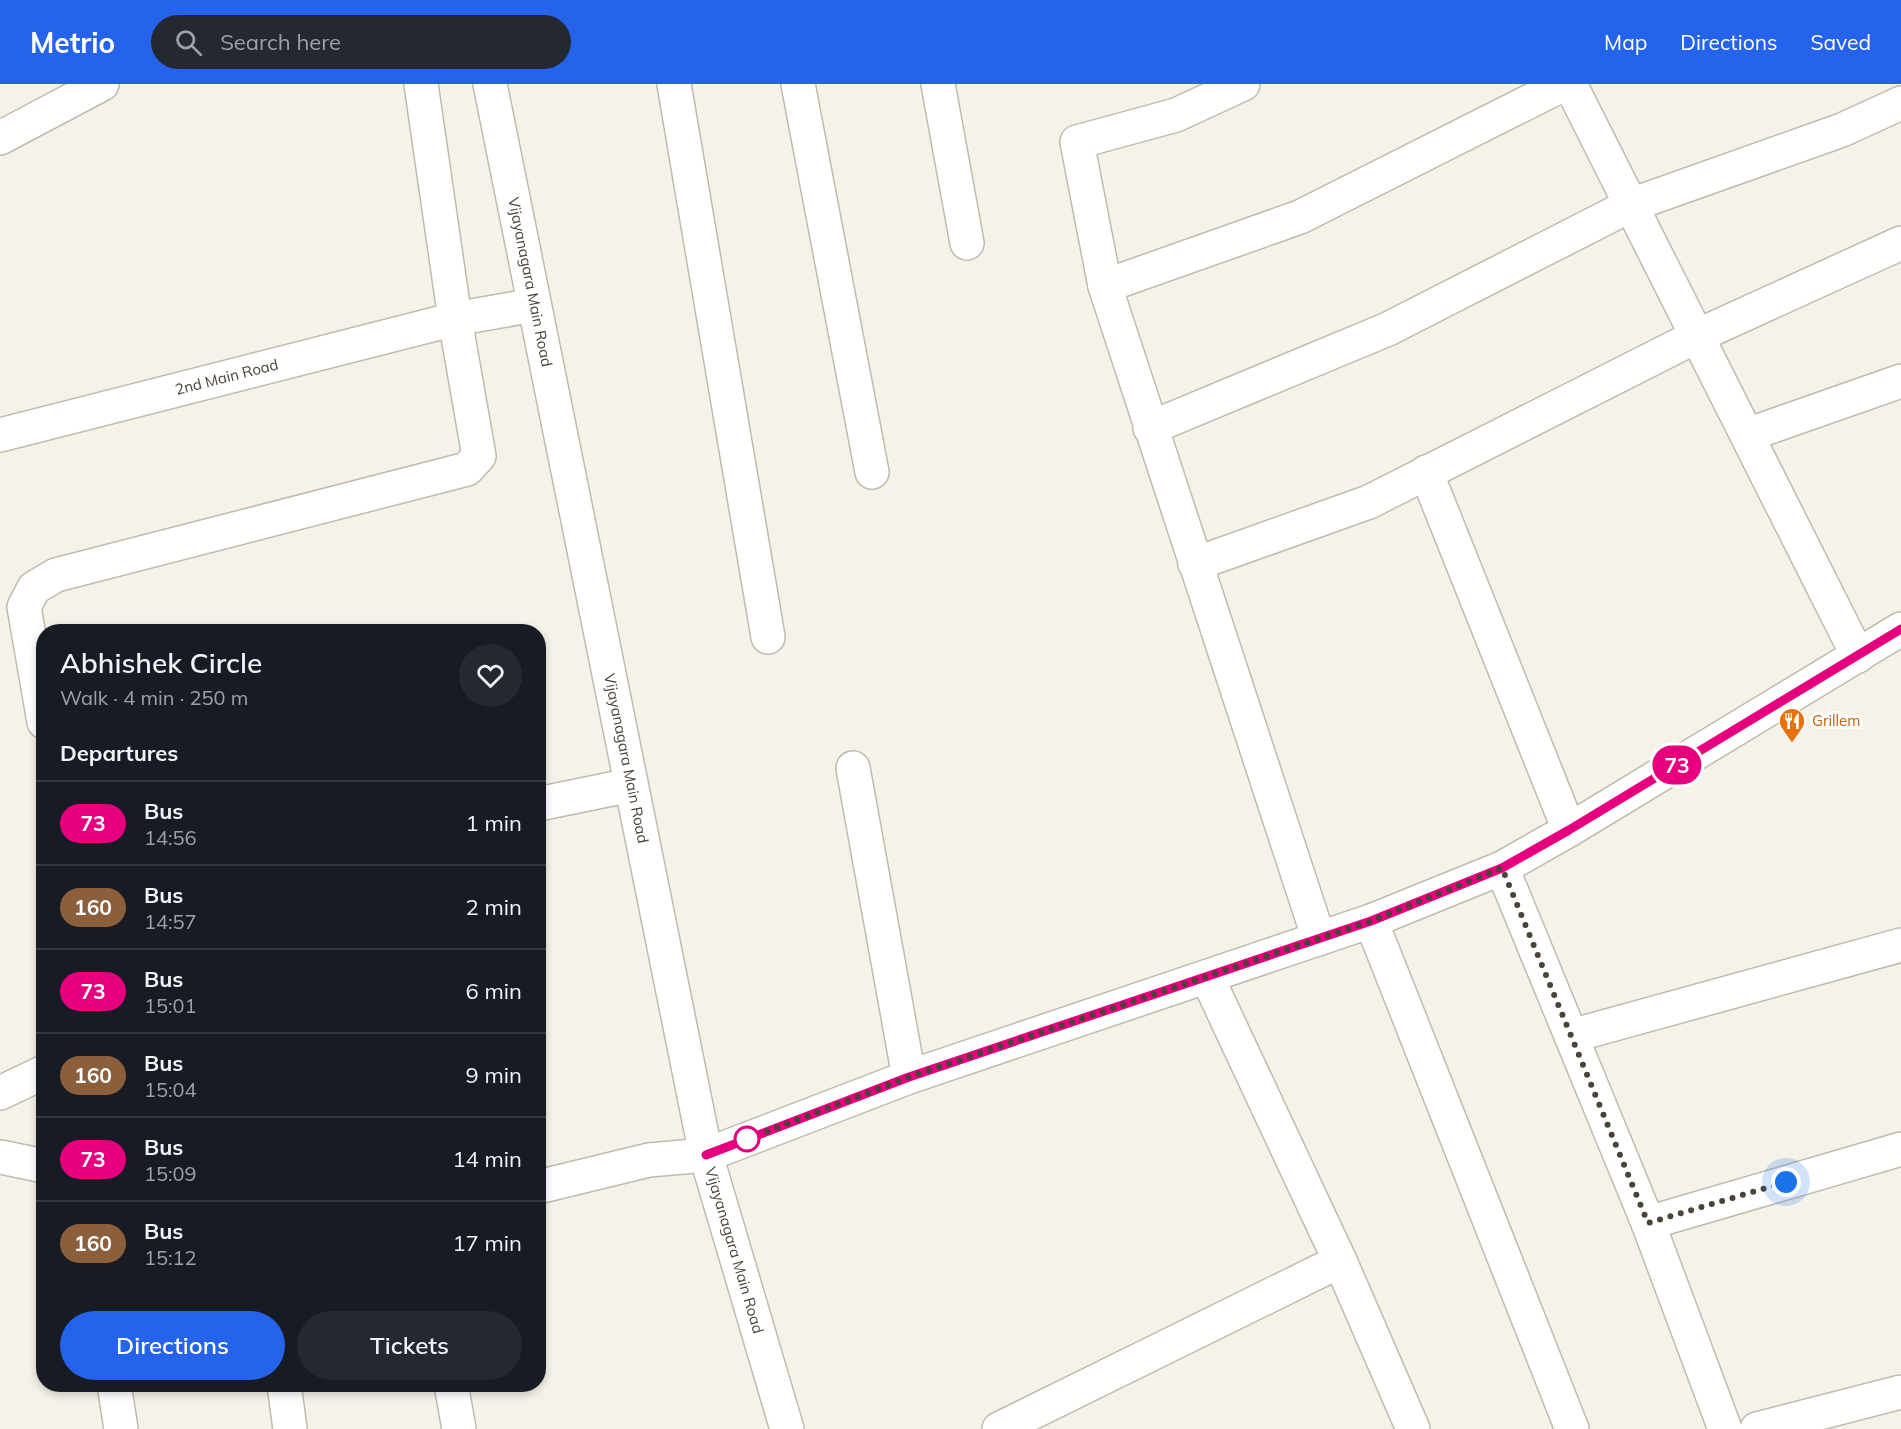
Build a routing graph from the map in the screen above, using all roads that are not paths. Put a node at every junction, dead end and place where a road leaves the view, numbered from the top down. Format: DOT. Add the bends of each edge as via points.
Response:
graph roads {
  1 [pos="102,84"];
  2 [pos="421,84"];
  3 [pos="490,84"];
  4 [pos="674,84"];
  5 [pos="798,84"];
  6 [pos="938,84"];
  7 [pos="1243,84"];
  8 [pos="1564,84"];
  9 [pos="1570,84"];
  10 [pos="1901,103"];
  11 [pos="0,138"];
  12 [pos="1631,205"];
  13 [pos="967,243"];
  14 [pos="1901,243"];
  15 [pos="1104,286"];
  16 [pos="534,304"];
  17 [pos="455,319"];
  18 [pos="1697,336"];
  19 [pos="1901,381"];
  20 [pos="1150,428"];
  21 [pos="0,435"];
  22 [pos="1747,435"];
  23 [pos="872,472"];
  24 [pos="1426,472"];
  25 [pos="1195,564"];
  26 [pos="1901,629"];
  27 [pos="768,637"];
  28 [pos="1858,656"];
  29 [pos="36,676"];
  30 [pos="854,768"];
  31 [pos="631,784"];
  32 [pos="546,802"];
  33 [pos="1569,830"];
  34 [pos="1502,868"];
  35 [pos="1371,921"];
  36 [pos="1319,939"];
  37 [pos="1901,945"];
  38 [pos="1208,977"];
  39 [pos="1571,1036"];
  40 [pos="36,1076"];
  41 [pos="909,1077"];
  42 [pos="0,1093"];
  43 [pos="1901,1149"];
  44 [pos="706,1155"];
  45 [pos="0,1157"];
  46 [pos="36,1164"];
  47 [pos="546,1185"];
  48 [pos="1648,1223"];
  49 [pos="1340,1261"];
  50 [pos="115,1392"];
  51 [pos="285,1392"];
  52 [pos="452,1392"];
  53 [pos="1901,1392"];
  54 [pos="121,1429"];
  55 [pos="290,1429"];
  56 [pos="459,1429"];
  57 [pos="787,1429"];
  58 [pos="999,1429"];
  59 [pos="1413,1429"];
  60 [pos="1572,1429"];
  61 [pos="1725,1429"];
  62 [pos="1757,1429"];
  1 -- 11 [label="street"];
  2 -- 17 [label="street"];
  3 -- 16 [label="street, Vijayanagara Main Road"];
  4 -- 27 [label="street"];
  5 -- 23 [label="street"];
  6 -- 13 [label="street"];
  7 -- 15 [label="street" via="1176,115 1077,142"];
  8 -- 15 [label="street" via="1300,217"];
  9 -- 12 [label="street"];
  10 -- 12 [label="street" via="1842,130"];
  12 -- 18 [label="street"];
  12 -- 20 [label="street" via="1388,329"];
  14 -- 18 [label="street"];
  15 -- 20 [label="street"];
  16 -- 17 [label="street, 2nd Main Road"];
  16 -- 31 [label="street, Vijayanagara Main Road"];
  17 -- 21 [label="street, 2nd Main Road"];
  17 -- 29 [label="street" via="480,456 467,469 48,579 34,588 24,607"];
  18 -- 22 [label="street"];
  18 -- 24 [label="street"];
  19 -- 22 [label="street"];
  20 -- 25 [label="street"];
  22 -- 28 [label="street"];
  24 -- 25 [label="street" via="1369,502"];
  24 -- 33 [label="street"];
  25 -- 36 [label="street"];
  26 -- 28 [label="street"];
  28 -- 33 [label="street"];
  30 -- 41 [label="street"];
  31 -- 32 [label="street"];
  31 -- 44 [label="street, Vijayanagara Main Road"];
  33 -- 34 [label="street"];
  34 -- 35 [label="street"];
  34 -- 39 [label="street"];
  35 -- 36 [label="street"];
  35 -- 60 [label="street"];
  36 -- 38 [label="street"];
  37 -- 39 [label="street"];
  38 -- 41 [label="street"];
  38 -- 49 [label="street"];
  39 -- 48 [label="street"];
  40 -- 42 [label="street"];
  41 -- 44 [label="street"];
  43 -- 48 [label="street"];
  44 -- 47 [label="street" via="649,1160"];
  44 -- 57 [label="street, Vijayanagara Main Road"];
  45 -- 46 [label="street"];
  48 -- 61 [label="street"];
  49 -- 58 [label="street"];
  49 -- 59 [label="street"];
  50 -- 54 [label="street"];
  51 -- 55 [label="street"];
  52 -- 56 [label="street"];
  53 -- 62 [label="street"];
}
